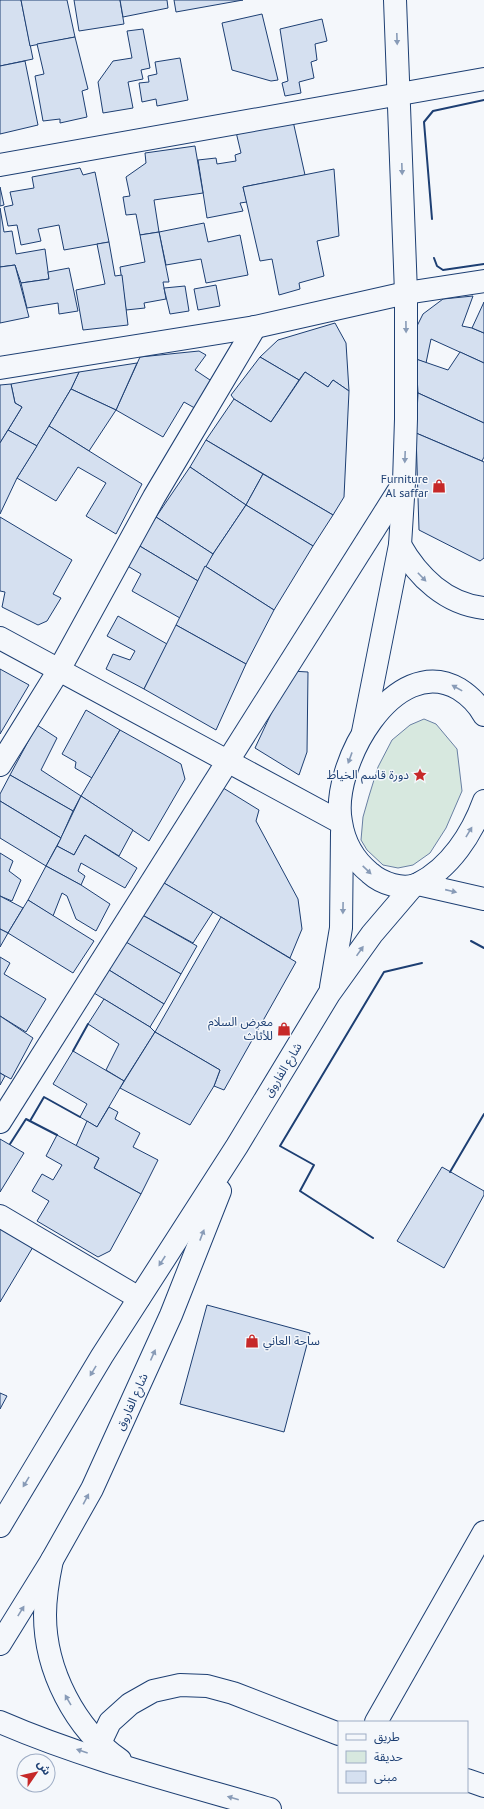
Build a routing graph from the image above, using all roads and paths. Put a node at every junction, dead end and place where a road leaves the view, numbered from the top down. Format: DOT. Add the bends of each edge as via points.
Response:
graph roads {
  1 [pos="395,0"];
  2 [pos="484,80"];
  3 [pos="399,94"];
  4 [pos="0,165"];
  5 [pos="484,281"];
  6 [pos="406,293"];
  7 [pos="255,327"];
  8 [pos="0,368"];
  9 [pos="404,482"];
  10 [pos="400,545"];
  11 [pos="484,608"];
  12 [pos="0,638"];
  13 [pos="59,670"];
  14 [pos="484,715"];
  15 [pos="363,732"];
  16 [pos="228,761"];
  17 [pos="0,765"];
  18 [pos="484,801"];
  19 [pos="341,824"];
  20 [pos="415,885"];
  21 [pos="484,899"];
  22 [pos="329,994"];
  23 [pos="0,1122"];
  24 [pos="237,1146"];
  25 [pos="0,1216"];
  26 [pos="139,1298"];
  27 [pos="2,1519"];
  28 [pos="484,1532"];
  29 [pos="52,1560"];
  30 [pos="0,1644"];
  31 [pos="377,1721"];
  32 [pos="0,1722"];
  33 [pos="338,1734"];
  34 [pos="100,1743"];
  35 [pos="133,1769"];
  36 [pos="468,1780"];
  37 [pos="484,1786"];
  38 [pos="270,1809"];
  1 -- 3 [label="street, one-way"];
  2 -- 3 [label="street"];
  3 -- 4 [label="street"];
  3 -- 6 [label="street, one-way"];
  5 -- 6 [label="street"];
  6 -- 7 [label="street"];
  6 -- 9 [label="street, one-way"];
  7 -- 8 [label="street"];
  7 -- 13 [label="street" via="154,497"];
  9 -- 10 [label="street"];
  9 -- 16 [label="street"];
  10 -- 11 [label="street, one-way" via="410,563 440,592 459,602"];
  10 -- 15 [label="street"];
  12 -- 13 [label="street"];
  13 -- 16 [label="street"];
  13 -- 17 [label="street"];
  14 -- 15 [label="street, شارع الفاروق, one-way" via="475,701 456,688 439,682 427,682 391,700"];
  15 -- 19 [label="street, شارع الفاروق, one-way" via="346,769 341,796"];
  16 -- 19 [label="street"];
  16 -- 23 [label="street"];
  20 -- 18 [label="street, شارع الفاروق, one-way" via="446,864 470,831"];
  19 -- 20 [label="street, شارع الفاروق, one-way" via="350,849 364,869 374,877 397,885"];
  19 -- 22 [label="street, شارع الفاروق, one-way" via="342,928"];
  20 -- 21 [label="street, one-way"];
  22 -- 20 [label="street, شارع الفاروق, one-way" via="376,929"];
  22 -- 24 [label="street, شارع الفاروق"];
  24 -- 26 [label="street, شارع الفاروق, one-way"];
  29 -- 24 [label="street, شارع الفاروق, one-way" via="92,1489 171,1315"];
  25 -- 26 [label="street"];
  26 -- 27 [label="street, شارع الفاروق, one-way"];
  28 -- 31 [label="street"];
  30 -- 29 [label="street, شارع الفاروق, one-way"];
  34 -- 29 [label="street, one-way" via="66,1697 55,1672 45,1616 46,1588"];
  35 -- 32 [label="street, one-way"];
  33 -- 34 [label="street" via="233,1693 207,1686 180,1685 153,1691 130,1704 110,1722"];
  34 -- 35 [label="street"];
  38 -- 35 [label="street, one-way"];
  36 -- 37 [label="street"];
}
